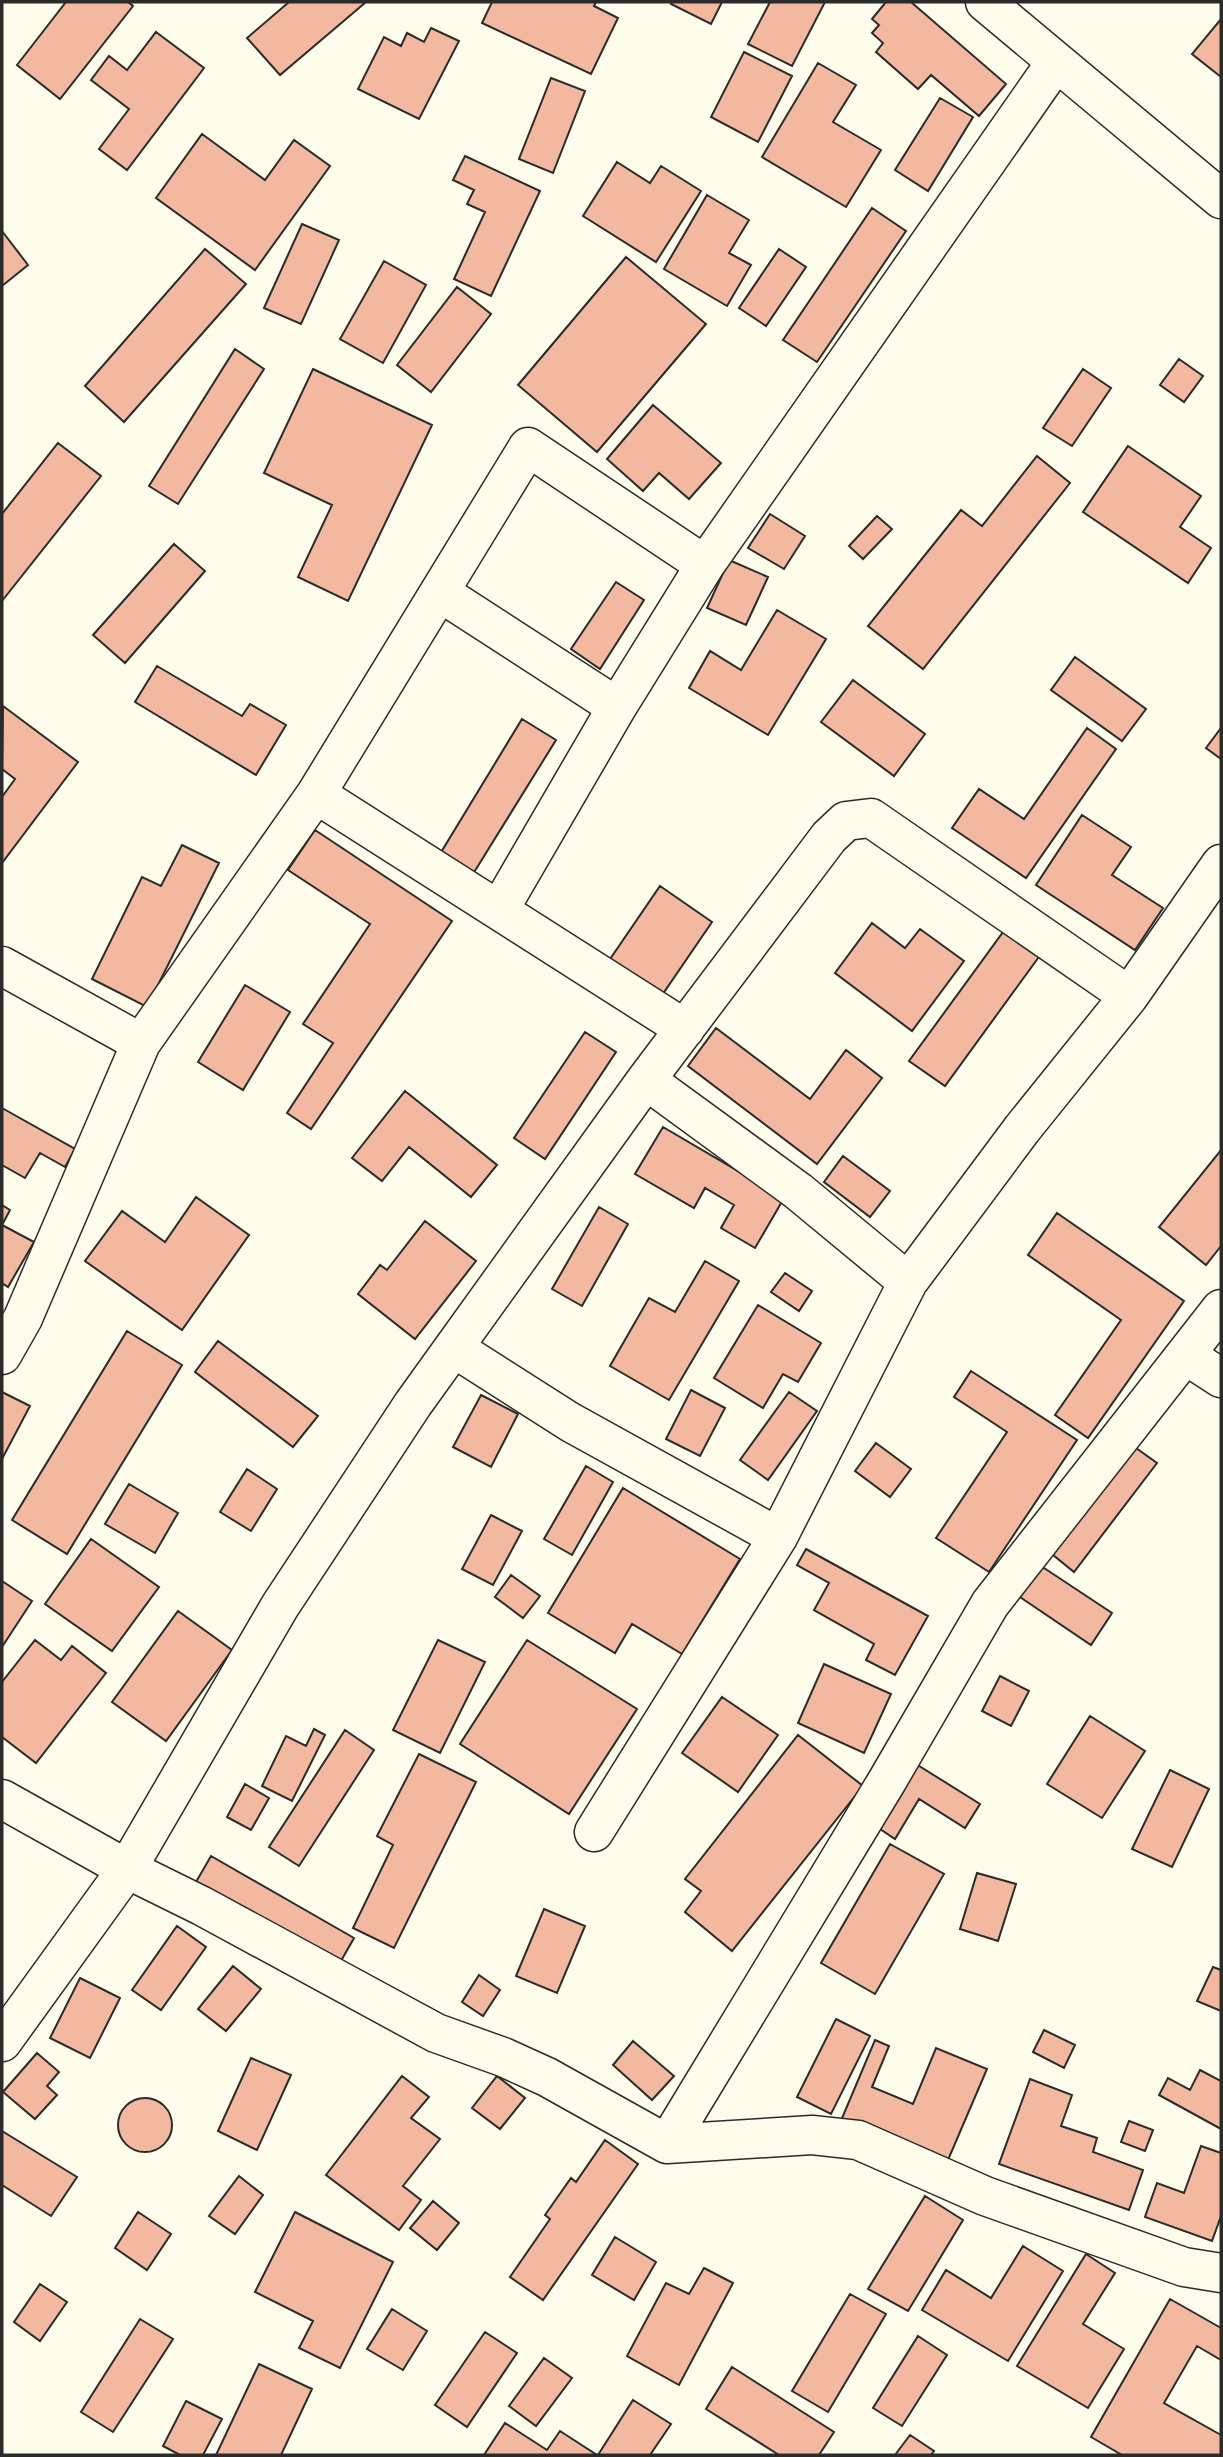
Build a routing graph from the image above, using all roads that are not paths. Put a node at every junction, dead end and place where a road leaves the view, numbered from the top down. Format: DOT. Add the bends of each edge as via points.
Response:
graph roads {
  1 [pos="985,2"];
  2 [pos="1056,62"];
  3 [pos="1221,199"];
  4 [pos="705,565"];
  5 [pos="441,593"];
  6 [pos="617,707"];
  7 [pos="316,794"];
  8 [pos="1221,864"];
  9 [pos="499,909"];
  10 [pos="2,966"];
  11 [pos="1129,996"];
  12 [pos="685,1029"];
  13 [pos="141,1043"];
  14 [pos="646,1080"];
  15 [pos="908,1282"];
  16 [pos="1221,1309"];
  17 [pos="454,1348"];
  18 [pos="2,1355"];
  19 [pos="1187,1356"];
  20 [pos="1221,1378"];
  21 [pos="778,1536"];
  22 [pos="2,1799"];
  23 [pos="594,1832"];
  24 [pos="127,1869"];
  25 [pos="2,2042"];
  26 [pos="667,2144"];
  27 [pos="1221,2273"];
  1 -- 2 [label="street"];
  2 -- 3 [label="street"];
  2 -- 4 [label="street"];
  4 -- 5 [label="street" via="527,447"];
  4 -- 6 [label="street"];
  5 -- 6 [label="street"];
  5 -- 7 [label="street"];
  6 -- 9 [label="street"];
  7 -- 9 [label="street"];
  7 -- 13 [label="street"];
  8 -- 11 [label="street"];
  9 -- 12 [label="street"];
  10 -- 13 [label="street"];
  11 -- 12 [label="street" via="871,818 846,821 829,836"];
  11 -- 15 [label="street"];
  12 -- 14 [label="street"];
  13 -- 18 [label="street" via="23,1318"];
  14 -- 15 [label="street" via="798,1191"];
  14 -- 17 [label="street"];
  15 -- 21 [label="street"];
  16 -- 19 [label="street"];
  17 -- 21 [label="street" via="570,1422"];
  17 -- 24 [label="street" via="280,1606"];
  19 -- 20 [label="street"];
  19 -- 26 [label="street" via="990,1604"];
  21 -- 23 [label="street"];
  22 -- 24 [label="street"];
  24 -- 25 [label="street"];
  24 -- 26 [label="street" via="436,2033 547,2077"];
  26 -- 27 [label="street" via="812,2136 858,2140 985,2196 1184,2267"];
}
